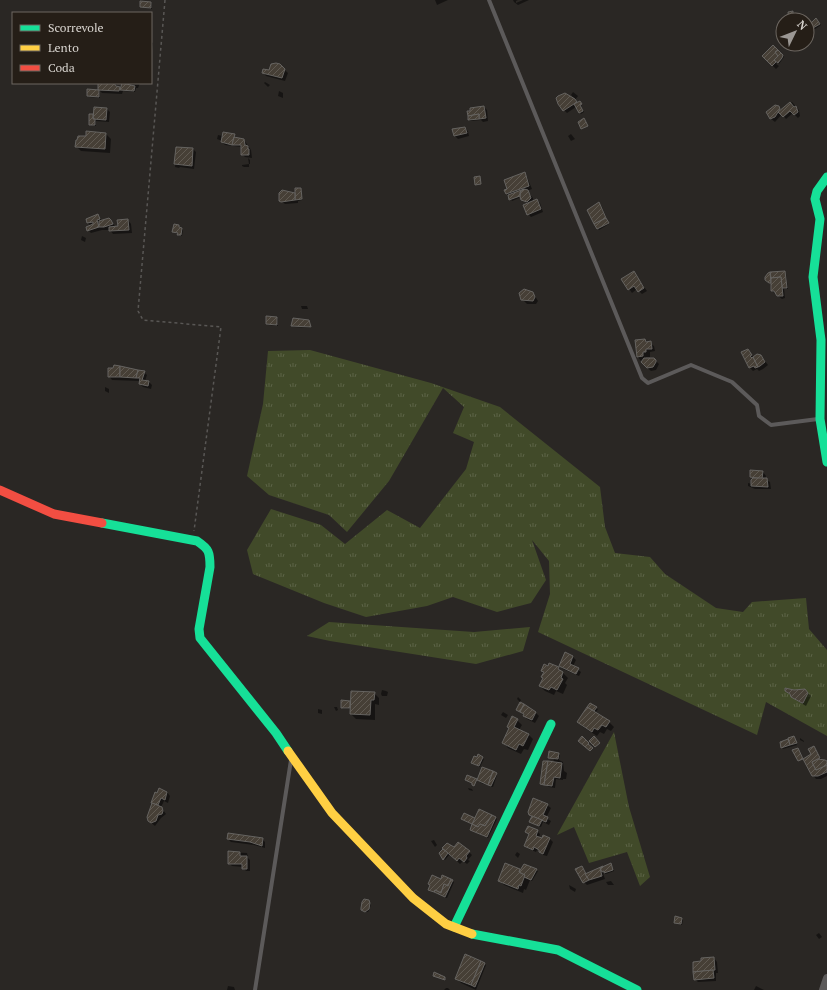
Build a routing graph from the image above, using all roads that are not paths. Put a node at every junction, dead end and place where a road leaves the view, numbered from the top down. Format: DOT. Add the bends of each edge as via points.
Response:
graph roads {
  1 [pos="489,0"];
  2 [pos="827,177"];
  3 [pos="820,419"];
  4 [pos="827,462"];
  5 [pos="0,490"];
  6 [pos="551,724"];
  7 [pos="292,756"];
  8 [pos="454,927"];
  9 [pos="827,978"];
  10 [pos="254,990"];
  11 [pos="637,990"];
  12 [pos="823,990"];
  1 -- 3 [label="lane" via="642,378 648,383 691,365 732,382 757,405 759,416 770,425"];
  2 -- 3 [label="street" via="817,191 815,199 820,219 813,276 821,340"];
  3 -- 4 [label="street"];
  5 -- 7 [label="street" via="54,514 197,541 209,550 211,562 198,629 200,638"];
  6 -- 8 [label="street"];
  7 -- 8 [label="street" via="332,813 413,898 446,924"];
  7 -- 10 [label="lane"];
  8 -- 11 [label="street" via="467,933 558,950"];
  9 -- 12 [label="street"];
}
